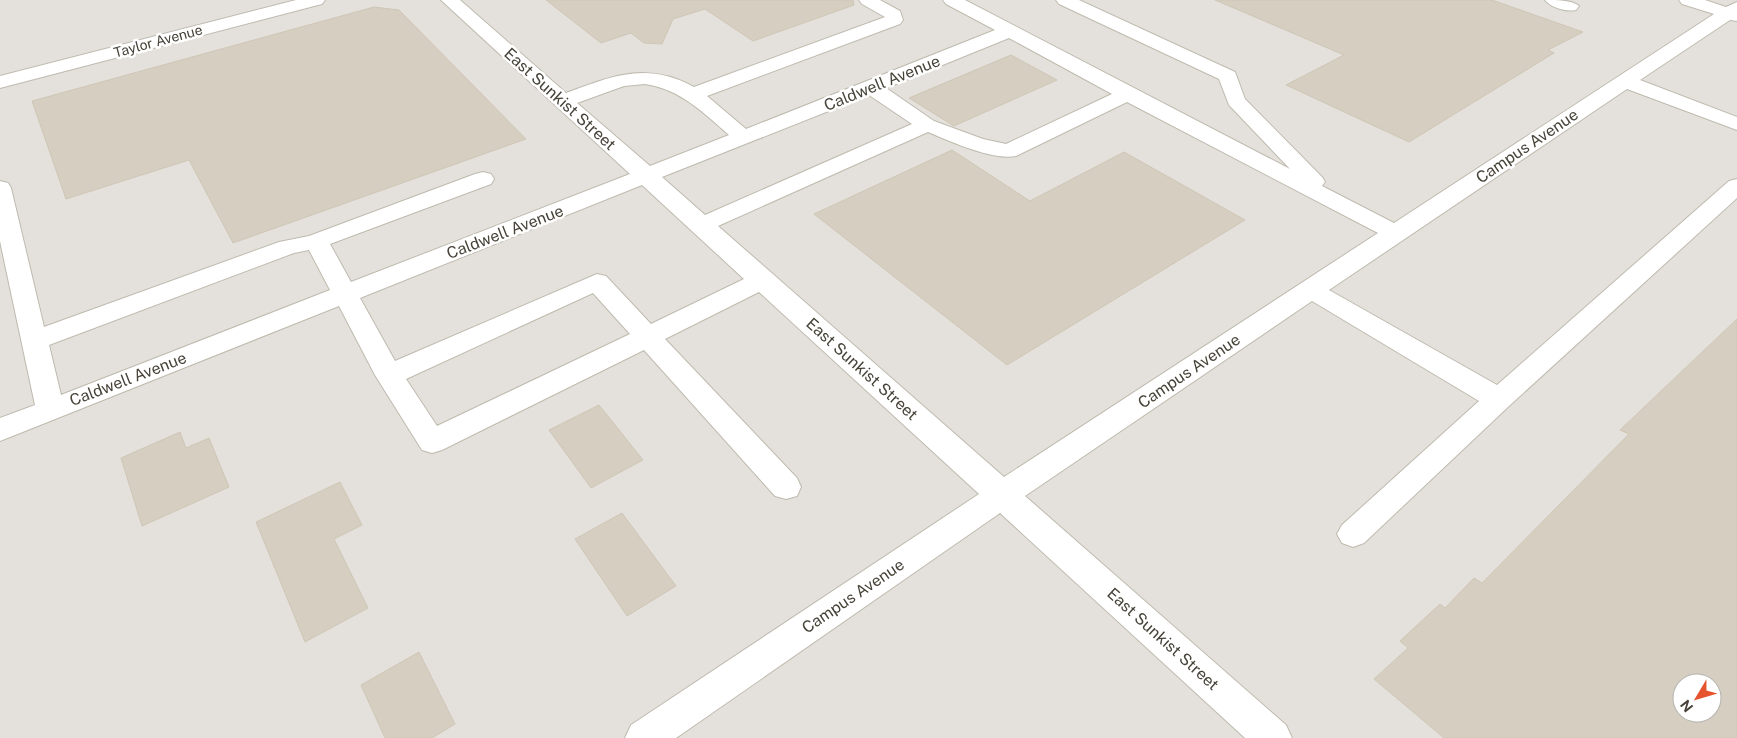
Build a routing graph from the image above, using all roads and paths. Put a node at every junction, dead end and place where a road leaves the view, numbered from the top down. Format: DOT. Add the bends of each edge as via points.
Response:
graph roads {
  1 [pos="316,0"];
  2 [pos="450,0"];
  3 [pos="868,0"];
  4 [pos="952,0"];
  5 [pos="1065,0"];
  6 [pos="1554,0"];
  7 [pos="1688,0"];
  8 [pos="1570,6"];
  9 [pos="1734,12"];
  10 [pos="1010,31"];
  11 [pos="1625,81"];
  12 [pos="0,82"];
  13 [pos="871,87"];
  14 [pos="694,94"];
  15 [pos="1127,94"];
  16 [pos="562,101"];
  17 [pos="1737,124"];
  18 [pos="927,125"];
  19 [pos="744,138"];
  20 [pos="646,176"];
  21 [pos="483,179"];
  22 [pos="1737,186"];
  23 [pos="0,188"];
  24 [pos="1331,199"];
  25 [pos="701,225"];
  26 [pos="1396,233"];
  27 [pos="314,242"];
  28 [pos="763,280"];
  29 [pos="1311,290"];
  30 [pos="345,294"];
  31 [pos="648,337"];
  32 [pos="35,340"];
  33 [pos="389,375"];
  34 [pos="1499,399"];
  35 [pos="50,410"];
  36 [pos="0,430"];
  37 [pos="786,487"];
  38 [pos="1003,495"];
  39 [pos="1353,534"];
  40 [pos="652,736"];
  41 [pos="1273,738"];
  1 -- 12 [label="street, Taylor Avenue"];
  2 -- 16 [label="street, East Sunkist Street"];
  3 -- 14 [label="street" via="894,15 894,20"];
  4 -- 10 [label="street"];
  5 -- 24 [label="street" via="1228,76 1236,101"];
  6 -- 8 [label="street"];
  7 -- 9 [label="street"];
  9 -- 11 [label="street, Campus Avenue"];
  10 -- 13 [label="street, Caldwell Avenue"];
  10 -- 15 [label="street"];
  11 -- 17 [label="street"];
  11 -- 26 [label="street, Campus Avenue"];
  13 -- 18 [label="street"];
  13 -- 19 [label="street, Caldwell Avenue"];
  14 -- 16 [label="street" via="664,81 639,78"];
  14 -- 19 [label="street"];
  15 -- 18 [label="street" via="1008,150 977,144"];
  15 -- 24 [label="street"];
  16 -- 20 [label="street, East Sunkist Street"];
  18 -- 25 [label="street"];
  19 -- 20 [label="street, Caldwell Avenue"];
  20 -- 25 [label="street, East Sunkist Street"];
  20 -- 30 [label="street, Caldwell Avenue"];
  21 -- 27 [label="street"];
  22 -- 34 [label="street"];
  23 -- 32 [label="street"];
  24 -- 26 [label="street"];
  25 -- 28 [label="street, East Sunkist Street"];
  26 -- 29 [label="street, Campus Avenue"];
  27 -- 30 [label="street"];
  27 -- 32 [label="street" via="288,247"];
  28 -- 31 [label="street"];
  28 -- 38 [label="street, East Sunkist Street"];
  29 -- 34 [label="street"];
  29 -- 38 [label="street, Campus Avenue"];
  30 -- 33 [label="street"];
  30 -- 35 [label="street, Caldwell Avenue"];
  31 -- 33 [label="street" via="597,282"];
  31 -- 33 [label="street" via="432,442"];
  31 -- 37 [label="street"];
  32 -- 35 [label="street"];
  34 -- 39 [label="street"];
  35 -- 36 [label="street, Caldwell Avenue"];
  38 -- 40 [label="street, Campus Avenue"];
  38 -- 41 [label="street, East Sunkist Street"];
}
